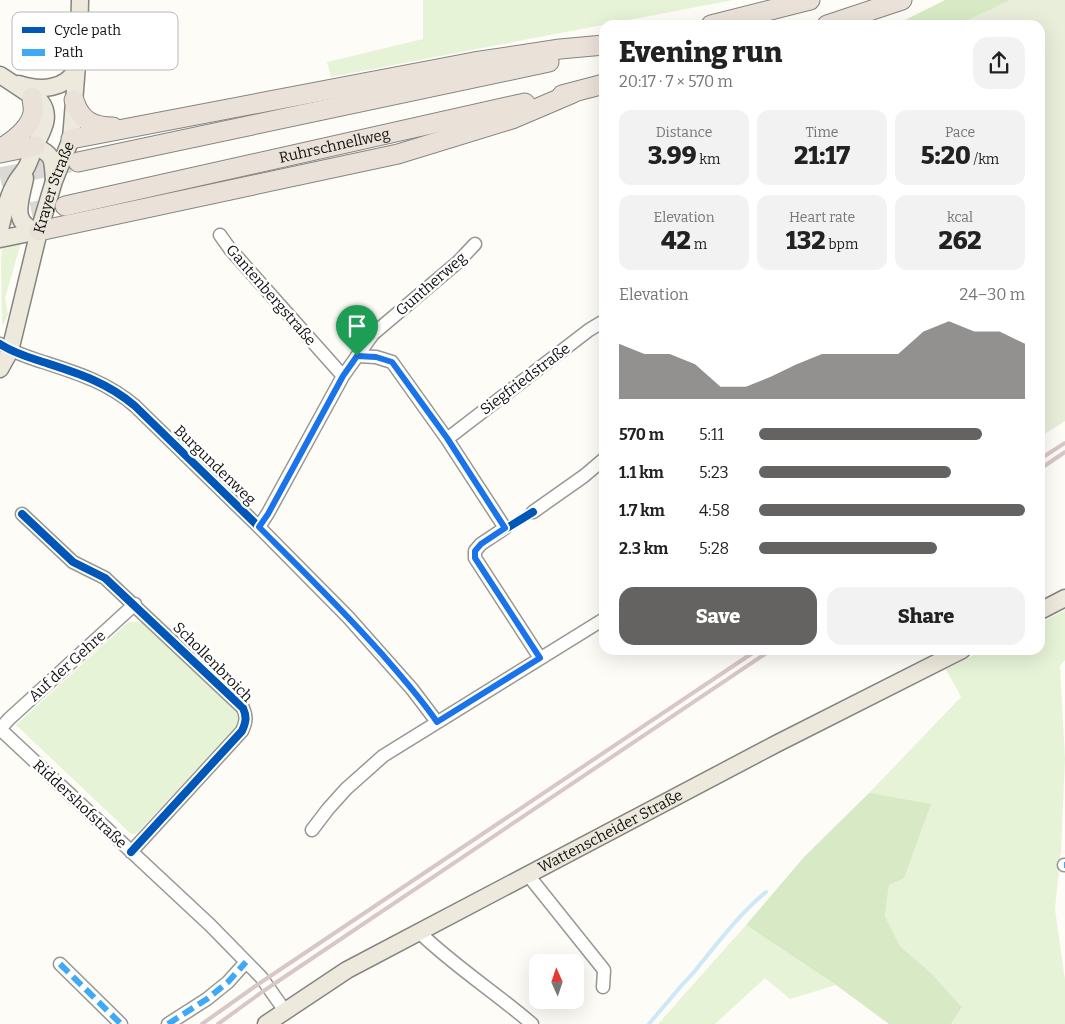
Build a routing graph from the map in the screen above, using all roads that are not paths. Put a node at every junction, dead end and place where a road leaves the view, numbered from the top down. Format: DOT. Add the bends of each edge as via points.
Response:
graph roads {
  1 [pos="810,0"];
  2 [pos="902,0"];
  3 [pos="731,20"];
  4 [pos="842,20"];
  5 [pos="599,45"];
  6 [pos="599,51"];
  7 [pos="76,70"];
  8 [pos="77,70"];
  9 [pos="5,78"];
  10 [pos="599,85"];
  11 [pos="572,93"];
  12 [pos="32,97"];
  13 [pos="74,100"];
  14 [pos="136,127"];
  15 [pos="71,139"];
  16 [pos="35,146"];
  17 [pos="0,149"];
  18 [pos="0,153"];
  19 [pos="78,162"];
  20 [pos="26,167"];
  21 [pos="54,181"];
  22 [pos="65,206"];
  23 [pos="0,228"];
  24 [pos="39,231"];
  25 [pos="220,235"];
  26 [pos="0,239"];
  27 [pos="476,244"];
  28 [pos="599,324"];
  29 [pos="5,348"];
  30 [pos="357,356"];
  31 [pos="0,369"];
  32 [pos="343,376"];
  33 [pos="447,438"];
  34 [pos="599,463"];
  35 [pos="532,512"];
  36 [pos="22,514"];
  37 [pos="259,527"];
  38 [pos="1065,598"];
  39 [pos="135,604"];
  40 [pos="1045,608"];
  41 [pos="599,621"];
  42 [pos="952,655"];
  43 [pos="540,658"];
  44 [pos="437,722"];
  45 [pos="0,729"];
  46 [pos="312,830"];
  47 [pos="131,852"];
  48 [pos="528,875"];
  49 [pos="419,932"];
  50 [pos="246,962"];
  51 [pos="60,964"];
  52 [pos="603,987"];
  53 [pos="285,1011"];
  54 [pos="121,1024"];
  55 [pos="168,1024"];
  56 [pos="266,1024"];
  57 [pos="532,1024"];
  1 -- 3 [label="highway"];
  2 -- 4 [label="highway"];
  5 -- 14 [label="highway" via="474,62"];
  6 -- 19 [label="highway"];
  7 -- 9 [label="main road" via="68,80 49,87 33,88"];
  8 -- 13 [label="main road, Krayer Straße"];
  9 -- 12 [label="main road, Krayer Straße"];
  10 -- 11 [label="highway, Ruhrschnellweg"];
  11 -- 22 [label="highway, Ruhrschnellweg"];
  11 -- 24 [label="highway" via="512,119 398,154"];
  12 -- 16 [label="main road, Krayer Straße" via="42,104 46,118"];
  12 -- 17 [label="highway" via="30,121 16,138"];
  13 -- 14 [label="highway" via="82,116 93,124"];
  13 -- 15 [label="main road, Krayer Straße"];
  14 -- 15 [label="highway"];
  15 -- 16 [label="main road"];
  15 -- 21 [label="main road, Krayer Straße"];
  16 -- 18 [label="highway"];
  16 -- 20 [label="main road, Krayer Straße"];
  16 -- 21 [label="main road" via="51,157"];
  20 -- 23 [label="main road, Krayer Straße" via="14,184"];
  20 -- 24 [label="main road" via="20,218 25,226"];
  21 -- 24 [label="main road, Krayer Straße"];
  24 -- 26 [label="main road"];
  24 -- 29 [label="main road, Krayer Straße"];
  25 -- 32 [label="street, Gantenbergstraße"];
  27 -- 30 [label="street, Guntherweg" via="373,334"];
  28 -- 33 [label="street, Siegfriedstraße"];
  29 -- 31 [label="main road, Krayer Straße"];
  29 -- 37 [label="street, Burgundenweg" via="100,383 128,400"];
  30 -- 32 [label="street, Guntherweg"];
  30 -- 33 [label="street" via="392,362"];
  32 -- 37 [label="street, Guntherweg"];
  33 -- 43 [label="street" via="505,528 481,544 475,551 475,558"];
  34 -- 35 [label="street"];
  36 -- 39 [label="street, Schollenbroich" via="74,562 106,578"];
  37 -- 44 [label="street, Burgundenweg" via="361,630"];
  38 -- 40 [label="main road"];
  39 -- 45 [label="street, Auf der Gehre"];
  39 -- 47 [label="street, Schollenbroich" via="244,708 247,715 242,731"];
  41 -- 43 [label="street"];
  42 -- 48 [label="main road, Wattenscheider Straße"];
  43 -- 44 [label="street"];
  44 -- 46 [label="street" via="383,756 347,788"];
  45 -- 47 [label="street, Riddershofstraße"];
  47 -- 50 [label="street, Riddershofstraße"];
  48 -- 49 [label="main road, Wattenscheider Straße"];
  48 -- 52 [label="street" via="604,970"];
  49 -- 53 [label="main road, Wattenscheider Straße" via="347,970"];
  49 -- 57 [label="street"];
  50 -- 53 [label="street, Riddershofstraße"];
  50 -- 55 [label="street" via="228,982"];
  51 -- 54 [label="street"];
  53 -- 56 [label="main road, Wattenscheider Straße"];
}
